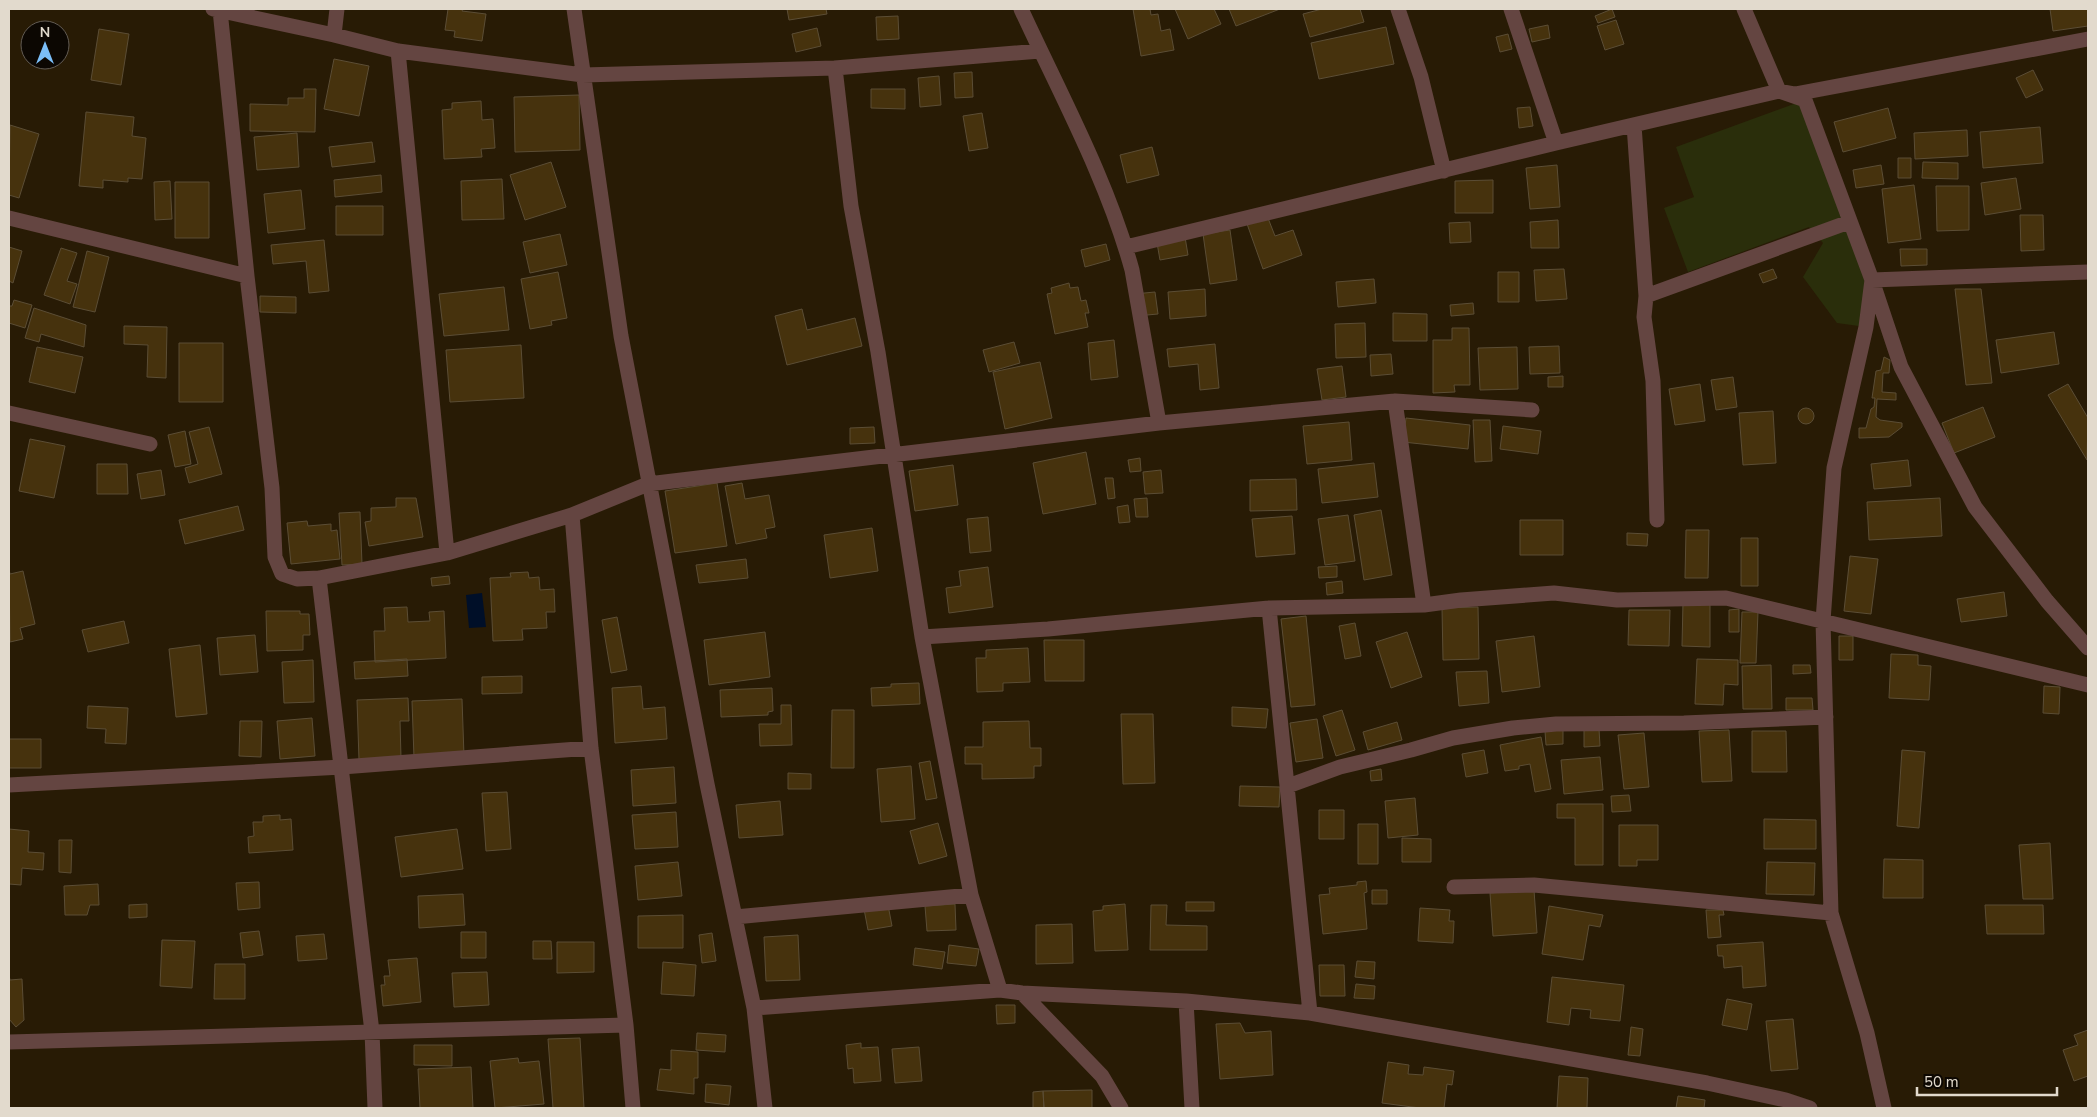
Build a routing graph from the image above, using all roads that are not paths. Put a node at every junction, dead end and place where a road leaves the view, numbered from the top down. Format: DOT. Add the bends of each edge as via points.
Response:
graph roads {
  1 [pos="216,9"];
  2 [pos="337,9"];
  3 [pos="574,9"];
  4 [pos="1021,9"];
  5 [pos="1398,9"];
  6 [pos="1512,9"];
  7 [pos="1744,9"];
  8 [pos="334,35"];
  9 [pos="2088,39"];
  10 [pos="398,51"];
  11 [pos="1040,51"];
  12 [pos="835,68"];
  13 [pos="583,75"];
  14 [pos="1780,91"];
  15 [pos="1634,125"];
  16 [pos="1556,143"];
  17 [pos="1444,171"];
  18 [pos="9,218"];
  19 [pos="1849,222"];
  20 [pos="1126,247"];
  21 [pos="2088,272"];
  22 [pos="247,276"];
  23 [pos="1872,280"];
  24 [pos="1646,296"];
  25 [pos="1395,401"];
  26 [pos="1532,410"];
  27 [pos="9,413"];
  28 [pos="1159,423"];
  29 [pos="150,444"];
  30 [pos="894,456"];
  31 [pos="648,484"];
  32 [pos="572,515"];
  33 [pos="1657,520"];
  34 [pos="447,552"];
  35 [pos="319,578"];
  36 [pos="1424,605"];
  37 [pos="1270,608"];
  38 [pos="1823,621"];
  39 [pos="922,637"];
  40 [pos="2088,648"];
  41 [pos="2088,685"];
  42 [pos="1826,717"];
  43 [pos="590,748"];
  44 [pos="342,767"];
  45 [pos="9,785"];
  46 [pos="1288,786"];
  47 [pos="1454,887"];
  48 [pos="971,895"];
  49 [pos="1831,913"];
  50 [pos="735,917"];
  51 [pos="1000,990"];
  52 [pos="1022,993"];
  53 [pos="1186,1001"];
  54 [pos="754,1008"];
  55 [pos="1310,1013"];
  56 [pos="626,1025"];
  57 [pos="372,1032"];
  58 [pos="9,1042"];
  59 [pos="375,1108"];
  60 [pos="633,1108"];
  61 [pos="766,1108"];
  62 [pos="1121,1108"];
  63 [pos="1192,1108"];
  64 [pos="1810,1108"];
  65 [pos="1884,1108"];
  1 -- 8 [label="street"];
  1 -- 22 [label="street"];
  2 -- 8 [label="street"];
  3 -- 13 [label="street"];
  4 -- 11 [label="street"];
  5 -- 17 [label="street" via="1421,77"];
  6 -- 16 [label="street"];
  7 -- 14 [label="street"];
  8 -- 10 [label="street"];
  9 -- 14 [label="street" via="1795,94"];
  10 -- 13 [label="street"];
  10 -- 34 [label="street"];
  11 -- 12 [label="street"];
  11 -- 20 [label="street" via="1097,174"];
  12 -- 13 [label="street"];
  12 -- 30 [label="street" via="851,206"];
  13 -- 31 [label="street" via="621,336"];
  14 -- 15 [label="street"];
  14 -- 19 [label="street" via="1805,100"];
  15 -- 16 [label="street"];
  15 -- 24 [label="street"];
  16 -- 17 [label="street"];
  17 -- 20 [label="street"];
  18 -- 22 [label="street"];
  19 -- 23 [label="street"];
  19 -- 24 [label="street"];
  20 -- 28 [label="street"];
  21 -- 23 [label="street"];
  22 -- 35 [label="street" via="272,488 275,557 282,574 297,579"];
  23 -- 38 [label="street" via="1866,327 1834,468"];
  23 -- 40 [label="street" via="1902,368 1975,507 2047,601"];
  24 -- 33 [label="street" via="1644,317 1653,381"];
  25 -- 26 [label="street"];
  25 -- 28 [label="street"];
  25 -- 36 [label="street"];
  27 -- 29 [label="street"];
  28 -- 30 [label="street"];
  30 -- 31 [label="street"];
  30 -- 39 [label="street"];
  31 -- 32 [label="street"];
  31 -- 50 [label="street"];
  32 -- 34 [label="street"];
  32 -- 43 [label="street"];
  34 -- 35 [label="street"];
  35 -- 44 [label="street"];
  36 -- 37 [label="street"];
  36 -- 38 [label="street" via="1554,593 1617,600 1726,598"];
  37 -- 39 [label="street"];
  37 -- 46 [label="street"];
  38 -- 41 [label="street"];
  38 -- 42 [label="street"];
  39 -- 48 [label="street"];
  42 -- 46 [label="street" via="1513,728 1453,738 1340,767"];
  42 -- 49 [label="street"];
  43 -- 44 [label="street"];
  43 -- 56 [label="street"];
  44 -- 45 [label="street"];
  44 -- 57 [label="street"];
  46 -- 55 [label="street"];
  47 -- 49 [label="street" via="1534,885"];
  48 -- 50 [label="street"];
  48 -- 51 [label="street"];
  49 -- 65 [label="street"];
  50 -- 54 [label="street"];
  51 -- 52 [label="street"];
  51 -- 54 [label="street"];
  52 -- 53 [label="street"];
  52 -- 62 [label="street" via="1102,1076"];
  53 -- 55 [label="street"];
  53 -- 63 [label="street"];
  54 -- 61 [label="street"];
  55 -- 64 [label="street" via="1707,1083"];
  56 -- 57 [label="street"];
  56 -- 60 [label="street"];
  57 -- 58 [label="street"];
  57 -- 59 [label="street"];
}
